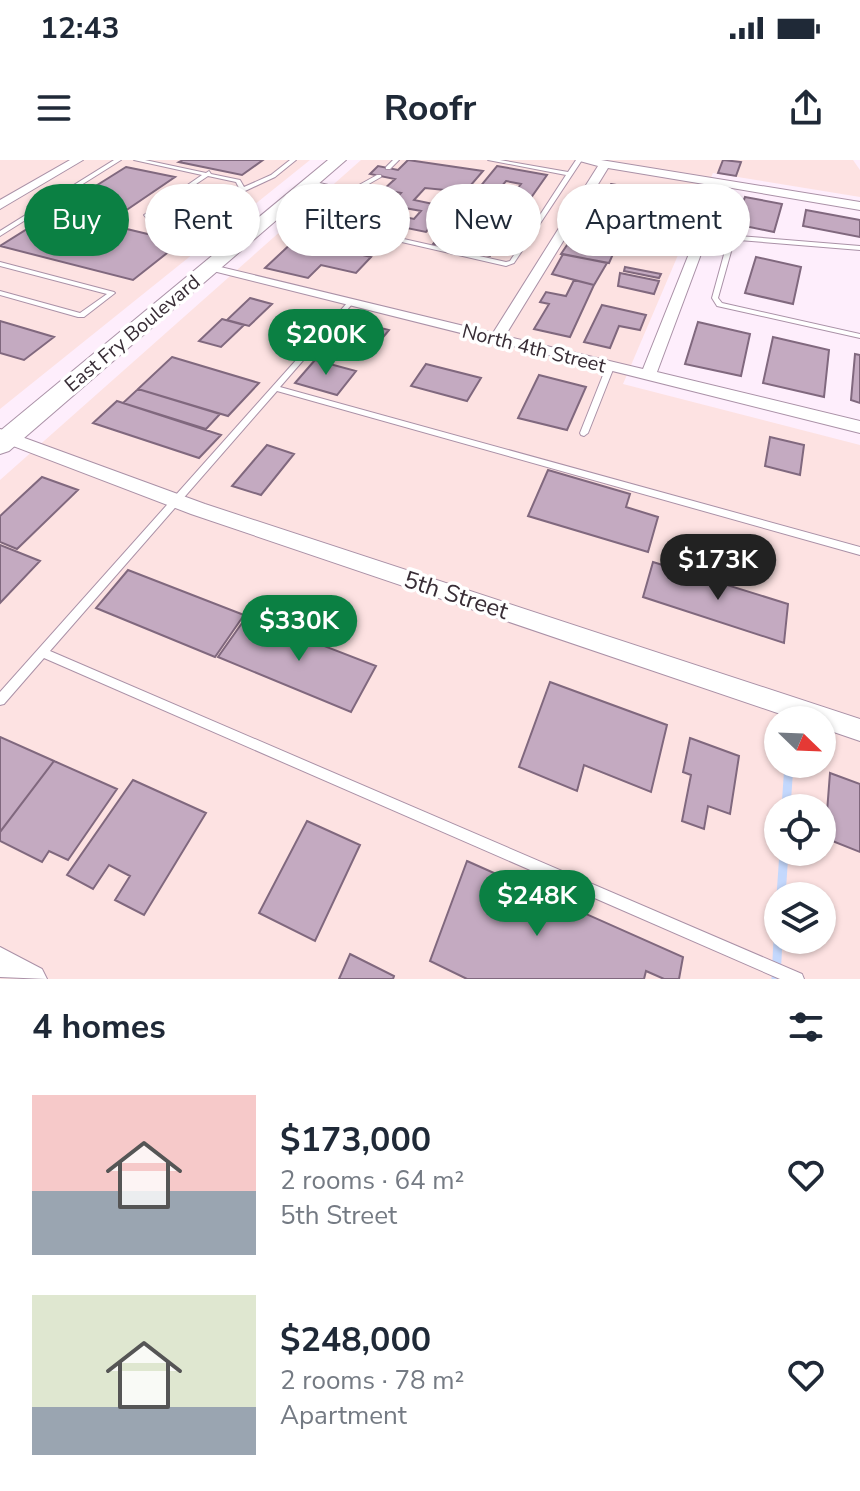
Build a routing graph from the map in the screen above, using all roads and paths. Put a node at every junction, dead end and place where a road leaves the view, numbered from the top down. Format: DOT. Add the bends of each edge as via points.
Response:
graph roads {
  1 [pos="78,160"];
  2 [pos="118,160"];
  3 [pos="137,160"];
  4 [pos="293,160"];
  5 [pos="338,160"];
  6 [pos="396,160"];
  7 [pos="491,160"];
  8 [pos="580,160"];
  9 [pos="605,164"];
  10 [pos="388,168"];
  11 [pos="209,173"];
  12 [pos="570,174"];
  13 [pos="379,176"];
  14 [pos="311,183"];
  15 [pos="193,184"];
  16 [pos="240,184"];
  17 [pos="256,184"];
  18 [pos="315,184"];
  19 [pos="365,184"];
  20 [pos="722,184"];
  21 [pos="750,188"];
  22 [pos="0,205"];
  23 [pos="860,206"];
  24 [pos="0,234"];
  25 [pos="410,242"];
  26 [pos="860,248"];
  27 [pos="694,256"];
  28 [pos="0,264"];
  29 [pos="208,268"];
  30 [pos="0,293"];
  31 [pos="350,303"];
  32 [pos="860,336"];
  33 [pos="496,339"];
  34 [pos="610,367"];
  35 [pos="648,376"];
  36 [pos="274,388"];
  37 [pos="860,427"];
  38 [pos="584,433"];
  39 [pos="3,439"];
  40 [pos="174,500"];
  41 [pos="860,551"];
  42 [pos="42,652"];
  43 [pos="0,700"];
  44 [pos="860,730"];
  45 [pos="0,961"];
  46 [pos="32,979"];
  47 [pos="797,979"];
  1 -- 22 [label="street"];
  2 -- 24 [label="lane"];
  3 -- 11 [label="lane"];
  4 -- 17 [label="lane"];
  5 -- 14 [label="main road, East Fry Boulevard"];
  6 -- 10 [label="lane"];
  7 -- 12 [label="lane"];
  8 -- 9 [label="street"];
  8 -- 12 [label="lane"];
  9 -- 20 [label="street"];
  9 -- 33 [label="street"];
  11 -- 15 [label="lane"];
  11 -- 16 [label="lane"];
  12 -- 25 [label="lane" via="512,262"];
  13 -- 19 [label="lane"];
  14 -- 18 [label="lane"];
  14 -- 29 [label="main road, East Fry Boulevard"];
  21 -- 23 [label="street"];
  26 -- 32 [label="lane" via="731,240 715,298 719,305"];
  27 -- 35 [label="street"];
  28 -- 30 [label="lane" via="112,293 81,315"];
  29 -- 31 [label="street, North 4th Street"];
  29 -- 39 [label="main road, East Fry Boulevard"];
  31 -- 33 [label="street, North 4th Street"];
  31 -- 36 [label="lane"];
  33 -- 34 [label="street, North 4th Street"];
  34 -- 35 [label="street, North 4th Street"];
  34 -- 38 [label="lane"];
  35 -- 37 [label="street, North 4th Street"];
  36 -- 40 [label="lane"];
  36 -- 41 [label="lane"];
  39 -- 40 [label="street, 5th Street"];
  40 -- 42 [label="lane"];
  40 -- 44 [label="street, 5th Street"];
  42 -- 43 [label="lane"];
  42 -- 47 [label="lane"];
  45 -- 46 [label="street"];
}
